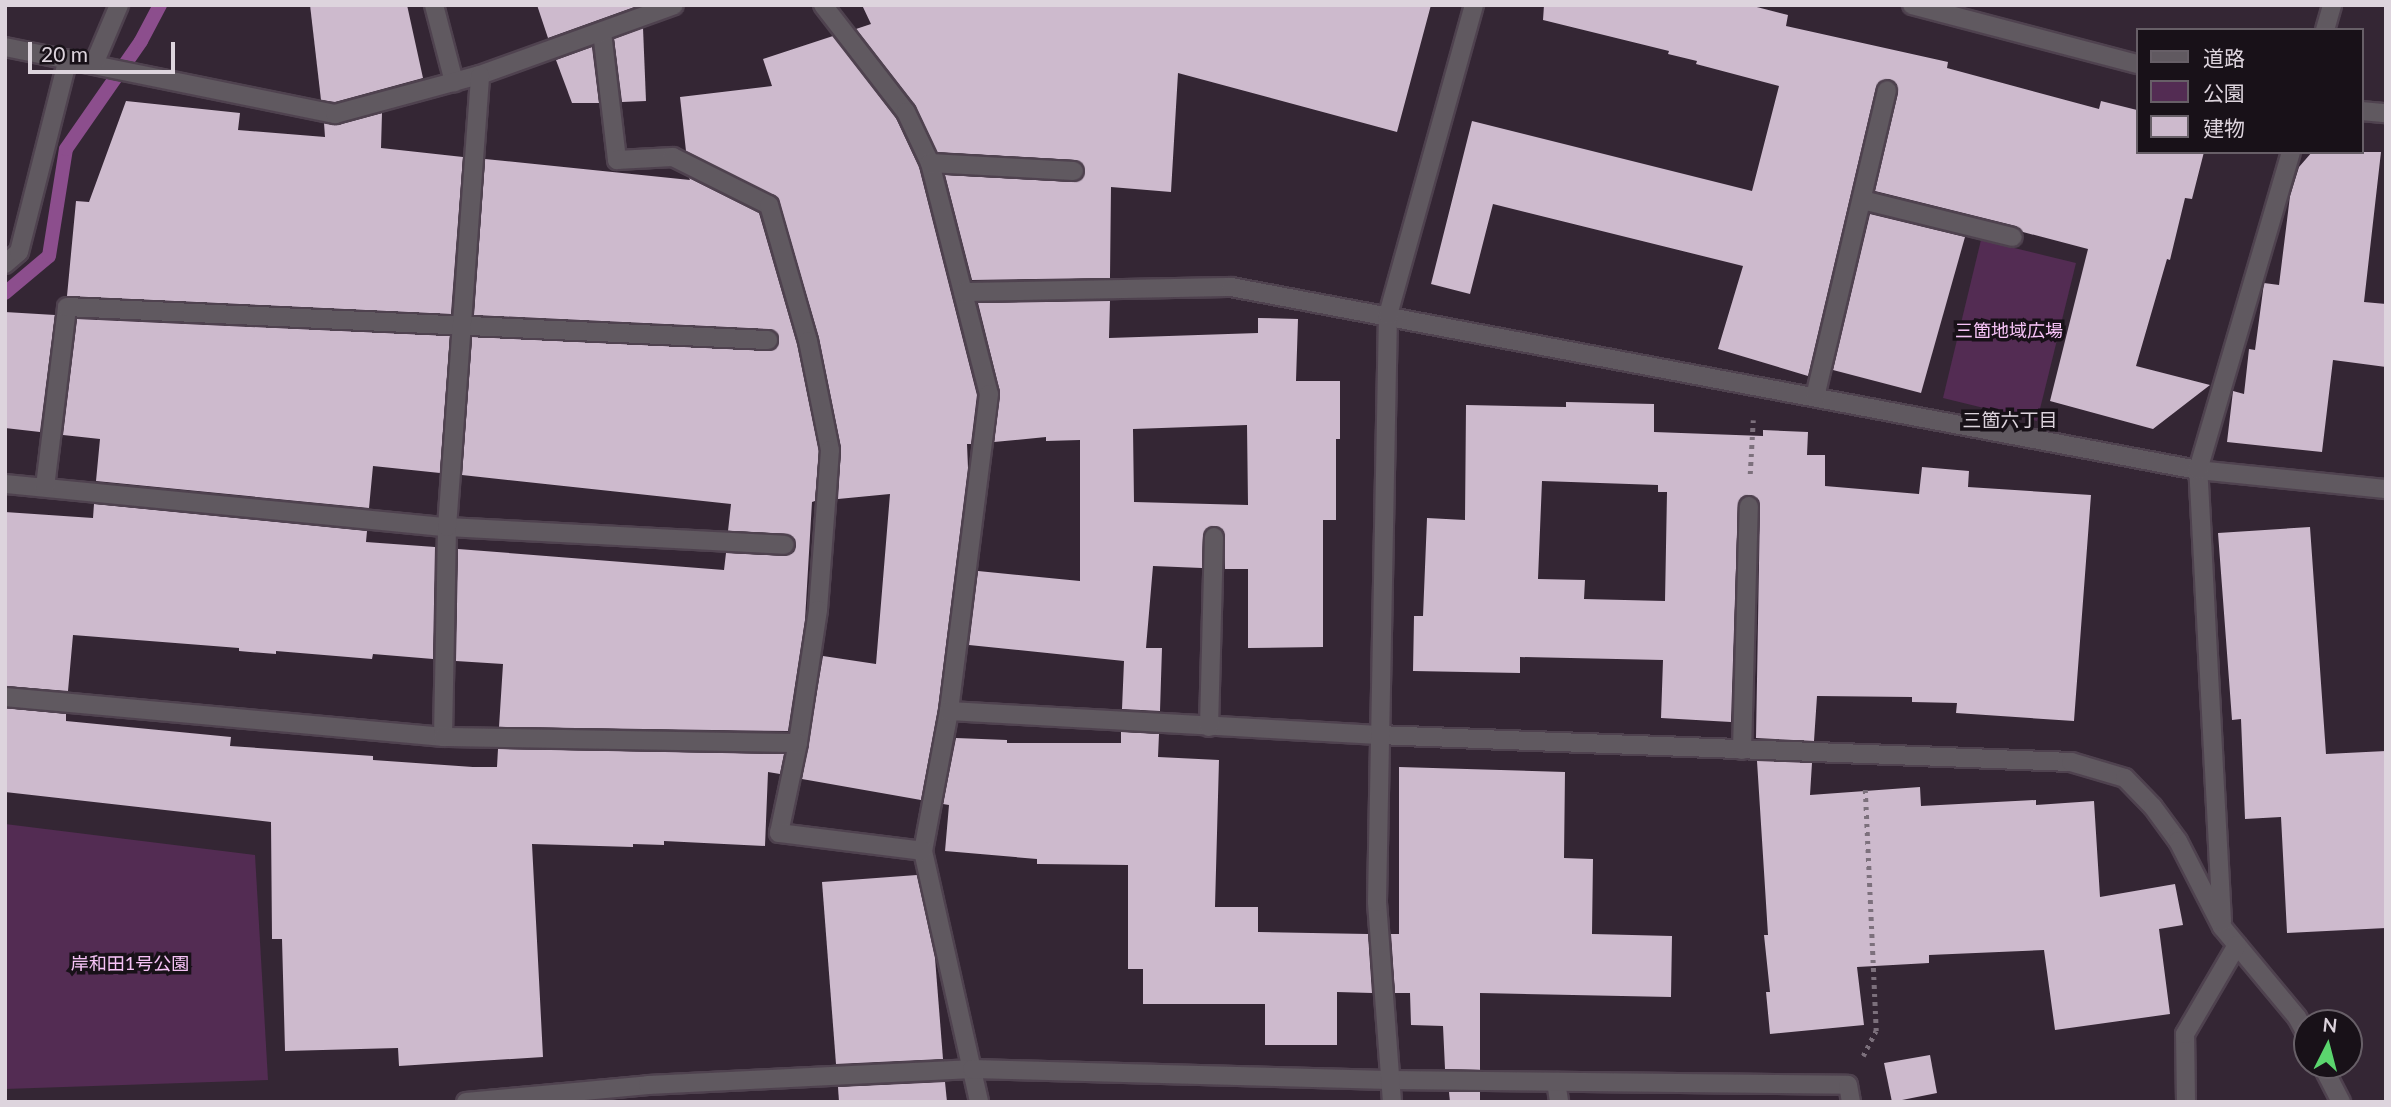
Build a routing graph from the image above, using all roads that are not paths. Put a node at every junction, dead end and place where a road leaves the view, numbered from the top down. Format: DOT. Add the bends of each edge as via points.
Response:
graph roads {
  1 [pos="119,5"];
  2 [pos="434,5"];
  3 [pos="674,5"];
  4 [pos="823,5"];
  5 [pos="1474,5"];
  6 [pos="1912,5"];
  7 [pos="2332,5"];
  8 [pos="2326,28"];
  9 [pos="602,32"];
  10 [pos="5,47"];
  11 [pos="68,59"];
  12 [pos="94,64"];
  13 [pos="2136,64"];
  14 [pos="480,75"];
  15 [pos="454,82"];
  16 [pos="1887,90"];
  17 [pos="2363,111"];
  18 [pos="2386,113"];
  19 [pos="2290,154"];
  20 [pos="930,163"];
  21 [pos="1074,171"];
  22 [pos="1862,200"];
  23 [pos="2013,237"];
  24 [pos="5,264"];
  25 [pos="962,292"];
  26 [pos="1388,316"];
  27 [pos="463,324"];
  28 [pos="768,340"];
  29 [pos="1815,397"];
  30 [pos="2198,470"];
  31 [pos="5,484"];
  32 [pos="45,487"];
  33 [pos="2386,489"];
  34 [pos="1749,506"];
  35 [pos="446,527"];
  36 [pos="1214,537"];
  37 [pos="785,545"];
  38 [pos="5,698"];
  39 [pos="949,712"];
  40 [pos="1209,727"];
  41 [pos="1378,735"];
  42 [pos="443,737"];
  43 [pos="798,743"];
  44 [pos="1742,750"];
  45 [pos="923,851"];
  46 [pos="2222,927"];
  47 [pos="2237,945"];
  48 [pos="2293,1012"];
  49 [pos="972,1069"];
  50 [pos="2329,1079"];
  51 [pos="1389,1080"];
  52 [pos="1556,1082"];
  53 [pos="1662,1083"];
  54 [pos="649,1093"];
  55 [pos="1849,1093"];
  56 [pos="466,1102"];
  57 [pos="979,1102"];
  58 [pos="1392,1102"];
  59 [pos="1559,1102"];
  60 [pos="1665,1102"];
  61 [pos="2186,1102"];
  62 [pos="2341,1102"];
  1 -- 12 [label="street"];
  2 -- 15 [label="street"];
  3 -- 9 [label="street"];
  4 -- 20 [label="street" via="906,112"];
  5 -- 26 [label="street"];
  6 -- 13 [label="street"];
  7 -- 8 [label="street"];
  9 -- 14 [label="street"];
  9 -- 43 [label="street" via="617,160 673,157 769,205 808,341 830,450 818,610"];
  10 -- 11 [label="street"];
  11 -- 12 [label="street"];
  11 -- 24 [label="street" via="19,252"];
  12 -- 15 [label="street" via="335,114"];
  14 -- 15 [label="street"];
  14 -- 27 [label="street"];
  16 -- 22 [label="street"];
  17 -- 18 [label="street"];
  19 -- 30 [label="street"];
  20 -- 21 [label="street"];
  20 -- 25 [label="street"];
  22 -- 23 [label="street"];
  22 -- 29 [label="street"];
  25 -- 26 [label="street" via="1231,287"];
  25 -- 39 [label="street" via="989,394"];
  26 -- 29 [label="street"];
  26 -- 41 [label="street"];
  27 -- 28 [label="street"];
  27 -- 32 [label="street" via="67,307"];
  27 -- 35 [label="street"];
  29 -- 30 [label="street"];
  30 -- 33 [label="street"];
  30 -- 46 [label="street"];
  31 -- 32 [label="street"];
  32 -- 35 [label="street"];
  34 -- 44 [label="street"];
  35 -- 37 [label="street"];
  35 -- 42 [label="street"];
  36 -- 40 [label="street"];
  38 -- 42 [label="street"];
  39 -- 40 [label="street"];
  39 -- 45 [label="street"];
  40 -- 41 [label="street"];
  41 -- 44 [label="street"];
  41 -- 51 [label="street" via="1377,902"];
  42 -- 43 [label="street"];
  43 -- 45 [label="street" via="779,833"];
  44 -- 46 [label="street" via="2071,762 2125,778 2178,841"];
  45 -- 49 [label="street"];
  46 -- 47 [label="street"];
  47 -- 48 [label="street"];
  47 -- 61 [label="street" via="2185,1034"];
  49 -- 51 [label="street"];
  49 -- 54 [label="street"];
  49 -- 57 [label="street"];
  50 -- 62 [label="street"];
  51 -- 52 [label="street"];
  51 -- 58 [label="street"];
  52 -- 53 [label="street"];
  52 -- 59 [label="street"];
  53 -- 55 [label="street"];
  53 -- 60 [label="street"];
  54 -- 56 [label="street"];
}
